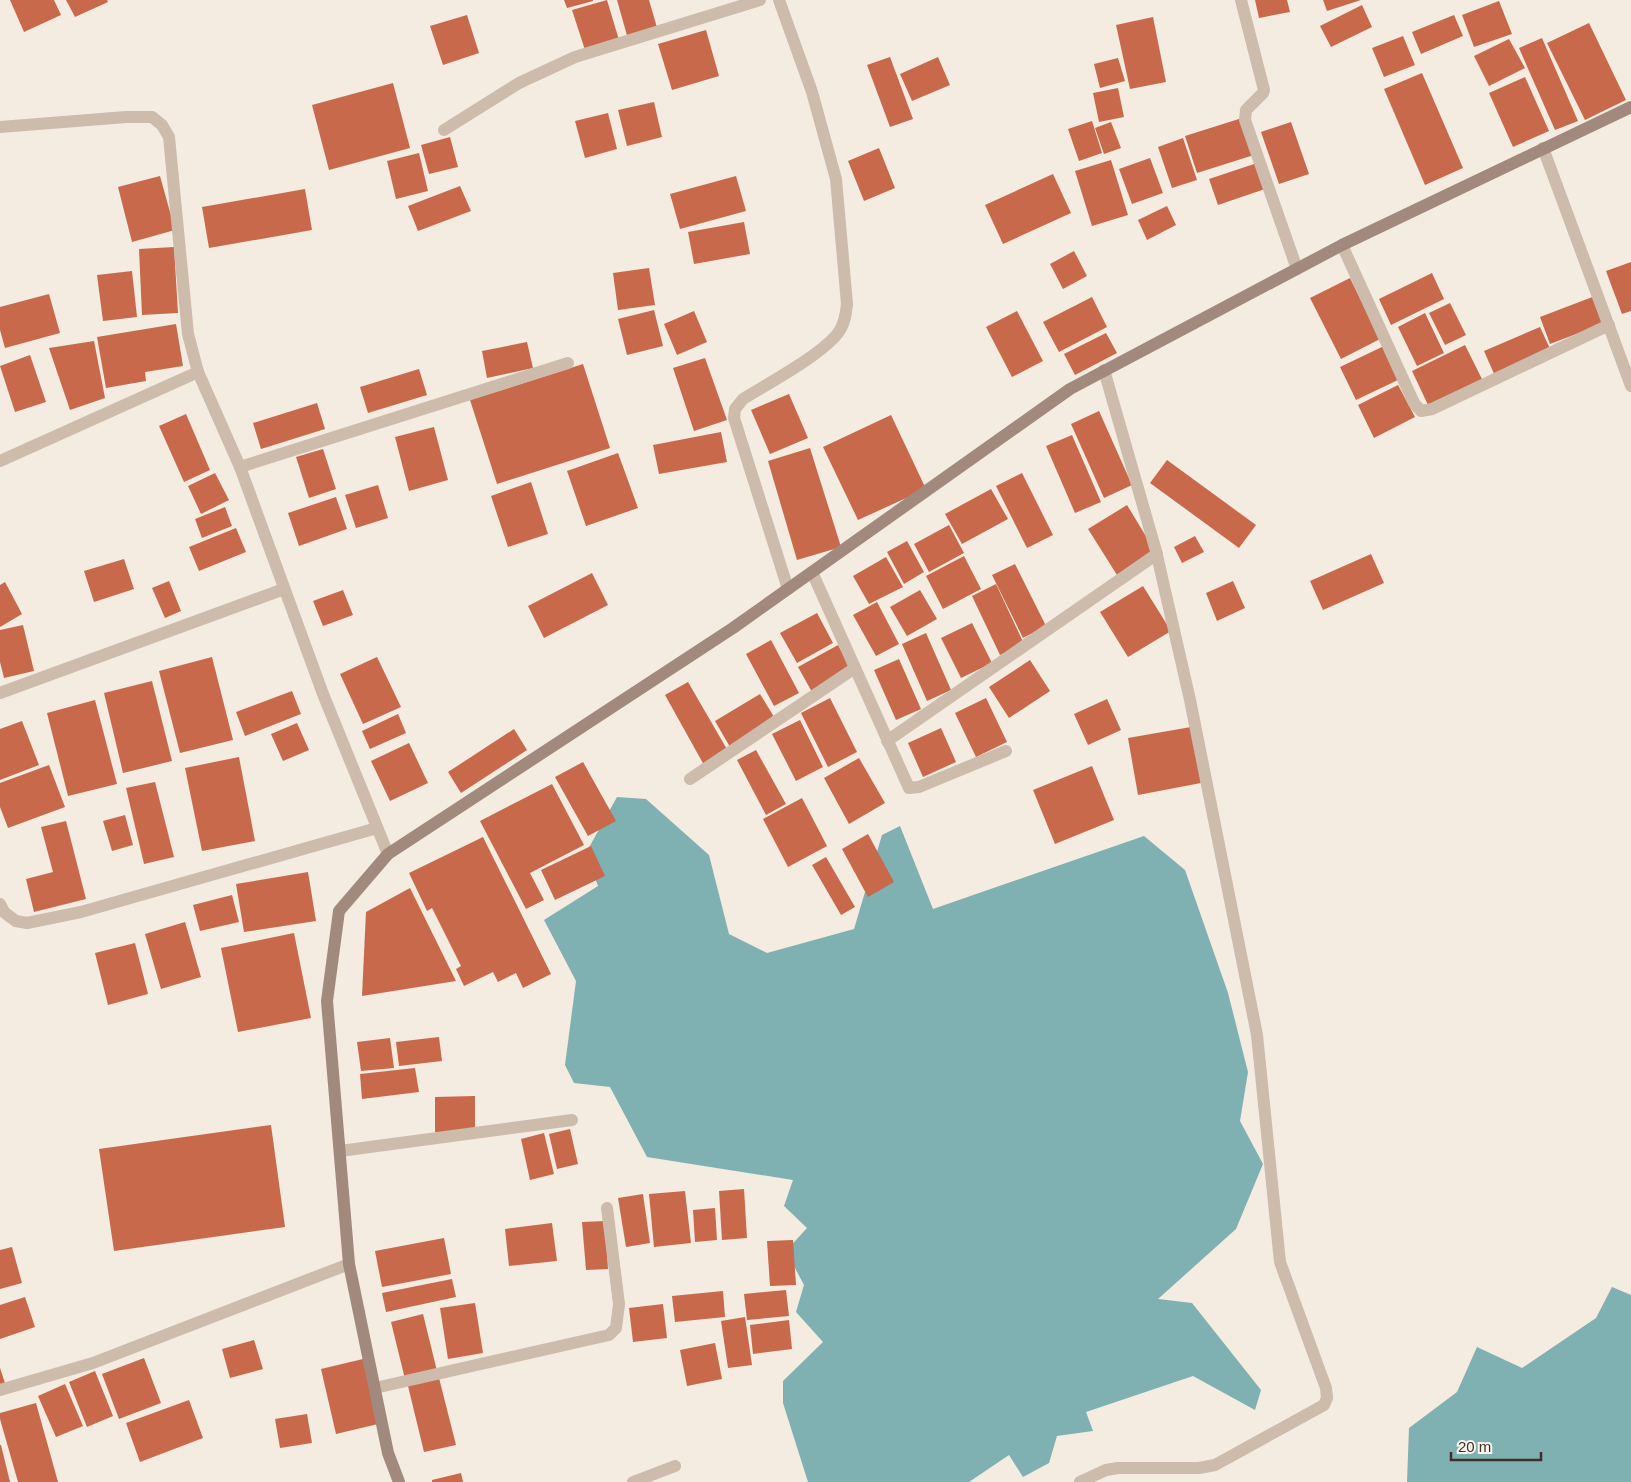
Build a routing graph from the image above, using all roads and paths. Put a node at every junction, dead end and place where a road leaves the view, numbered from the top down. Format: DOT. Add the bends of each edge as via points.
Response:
graph roads {
  1 [pos="760,0"];
  2 [pos="779,0"];
  3 [pos="1241,0"];
  4 [pos="1631,106"];
  5 [pos="0,127"];
  6 [pos="444,130"];
  7 [pos="1543,148"];
  8 [pos="1342,245"];
  9 [pos="1297,269"];
  10 [pos="1609,325"];
  11 [pos="568,363"];
  12 [pos="1104,370"];
  13 [pos="198,372"];
  14 [pos="1631,385"];
  15 [pos="0,461"];
  16 [pos="240,467"];
  17 [pos="1157,554"];
  18 [pos="812,572"];
  19 [pos="284,589"];
  20 [pos="788,589"];
  21 [pos="855,668"];
  22 [pos="0,692"];
  23 [pos="887,741"];
  24 [pos="1006,751"];
  25 [pos="690,779"];
  26 [pos="377,828"];
  27 [pos="388,854"];
  28 [pos="0,904"];
  29 [pos="572,1120"];
  30 [pos="340,1151"];
  31 [pos="607,1208"];
  32 [pos="349,1264"];
  33 [pos="375,1388"];
  34 [pos="0,1390"];
  35 [pos="675,1466"];
  36 [pos="399,1482"];
  37 [pos="633,1482"];
  38 [pos="1080,1482"];
  1 -- 6 [label="street" via="574,57 519,83"];
  2 -- 20 [label="street" via="812,92 836,179 847,304 840,331 821,350 743,399 735,409 734,418"];
  3 -- 9 [label="street" via="1264,90 1246,110 1245,120"];
  4 -- 7 [label="main road"];
  5 -- 13 [label="street" via="126,117 152,117 162,125 169,137 188,334"];
  7 -- 8 [label="main road"];
  7 -- 10 [label="street"];
  8 -- 9 [label="main road"];
  8 -- 10 [label="street" via="1414,403 1421,411 1432,409"];
  9 -- 12 [label="main road"];
  10 -- 14 [label="street"];
  11 -- 16 [label="street"];
  12 -- 17 [label="street"];
  12 -- 18 [label="main road" via="1070,389"];
  13 -- 15 [label="street"];
  13 -- 16 [label="street"];
  16 -- 19 [label="street"];
  17 -- 23 [label="street"];
  17 -- 38 [label="street" via="1190,700 1257,1035 1280,1262 1328,1396 1324,1405 1215,1464 1199,1468 1118,1468"];
  18 -- 20 [label="main road"];
  18 -- 21 [label="street"];
  19 -- 22 [label="street"];
  19 -- 26 [label="street"];
  20 -- 27 [label="main road"];
  21 -- 23 [label="street"];
  21 -- 25 [label="street"];
  23 -- 24 [label="street" via="906,786 912,789"];
  26 -- 27 [label="street"];
  26 -- 28 [label="street" via="91,910 28,924 8,916"];
  27 -- 30 [label="main road" via="339,911 328,1001"];
  29 -- 30 [label="street"];
  30 -- 32 [label="main road"];
  31 -- 33 [label="street" via="619,1304 616,1328 609,1336"];
  32 -- 33 [label="main road"];
  32 -- 34 [label="street" via="93,1364"];
  33 -- 36 [label="main road" via="388,1453"];
  35 -- 37 [label="street"];
}
